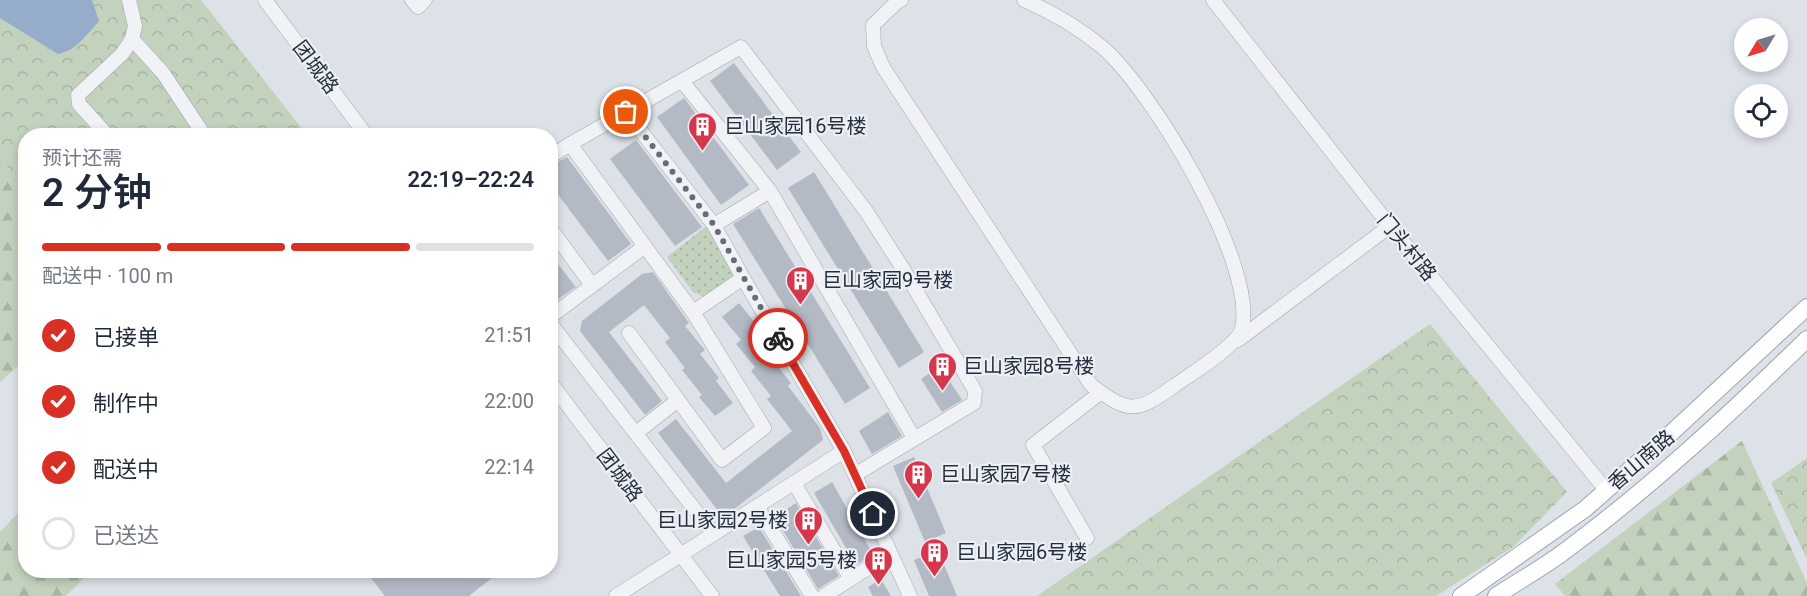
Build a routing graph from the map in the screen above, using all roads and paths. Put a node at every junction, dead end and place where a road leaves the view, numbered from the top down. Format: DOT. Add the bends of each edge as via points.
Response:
graph roads {
  1 [pos="129,0"];
  2 [pos="265,0"];
  3 [pos="412,0"];
  4 [pos="425,0"];
  5 [pos="899,0"];
  6 [pos="1024,0"];
  7 [pos="1213,0"];
  8 [pos="132,39"];
  9 [pos="682,81"];
  10 [pos="626,112"];
  11 [pos="101,128"];
  12 [pos="199,128"];
  13 [pos="361,128"];
  14 [pos="570,144"];
  15 [pos="558,152"];
  16 [pos="770,191"];
  17 [pos="714,225"];
  18 [pos="1390,226"];
  19 [pos="558,239"];
  20 [pos="645,246"];
  21 [pos="744,278"];
  22 [pos="592,285"];
  23 [pos="1807,307"];
  24 [pos="558,311"];
  25 [pos="693,312"];
  26 [pos="558,333"];
  27 [pos="629,333"];
  28 [pos="1805,344"];
  29 [pos="1229,346"];
  30 [pos="558,393"];
  31 [pos="1100,393"];
  32 [pos="678,400"];
  33 [pos="636,433"];
  34 [pos="914,438"];
  35 [pos="844,451"];
  36 [pos="855,474"];
  37 [pos="794,483"];
  38 [pos="1606,490"];
  39 [pos="757,506"];
  40 [pos="713,533"];
  41 [pos="1087,538"];
  42 [pos="890,554"];
  43 [pos="681,556"];
  44 [pos="848,586"];
  45 [pos="616,596"];
  46 [pos="712,596"];
  47 [pos="812,596"];
  48 [pos="824,596"];
  49 [pos="910,596"];
  50 [pos="1461,596"];
  51 [pos="1496,596"];
  1 -- 8 [label="street" via="135,26"];
  2 -- 13 [label="street, 团城路"];
  3 -- 4 [label="street" via="417,7"];
  5 -- 31 [label="street" via="873,25 874,46 883,67 1091,385"];
  6 -- 29 [label="street" via="1062,17 1103,48 1145,95 1185,158 1213,212 1239,282 1242,330"];
  7 -- 18 [label="street, 门头村路"];
  8 -- 11 [label="street" via="122,54 78,95 79,104"];
  8 -- 12 [label="street" via="164,73"];
  9 -- 10 [label="street"];
  9 -- 16 [label="street"];
  9 -- 34 [label="street" via="741,47 866,211 975,391 974,403"];
  10 -- 14 [label="street"];
  10 -- 17 [label="street"];
  14 -- 15 [label="street"];
  14 -- 20 [label="street"];
  16 -- 17 [label="street"];
  16 -- 34 [label="street"];
  17 -- 21 [label="street"];
  18 -- 29 [label="street"];
  18 -- 38 [label="street, 门头村路"];
  19 -- 22 [label="street"];
  20 -- 22 [label="street"];
  20 -- 25 [label="street"];
  21 -- 25 [label="street"];
  21 -- 35 [label="street"];
  22 -- 24 [label="street"];
  23 -- 38 [label="main road, 香山南路"];
  25 -- 32 [label="street" via="764,428 722,460"];
  26 -- 33 [label="street"];
  27 -- 32 [label="street"];
  28 -- 51 [label="main road, 香山南路" via="1624,505 1567,550"];
  29 -- 31 [label="street" via="1149,404 1130,408"];
  30 -- 43 [label="street, 团城路"];
  31 -- 41 [label="street" via="1033,445"];
  32 -- 33 [label="street"];
  33 -- 40 [label="street"];
  34 -- 36 [label="street"];
  35 -- 36 [label="street"];
  35 -- 37 [label="street"];
  36 -- 42 [label="street"];
  37 -- 39 [label="street"];
  37 -- 44 [label="street"];
  38 -- 50 [label="main road, 香山南路"];
  39 -- 40 [label="street"];
  39 -- 47 [label="street"];
  40 -- 43 [label="street"];
  42 -- 44 [label="street"];
  42 -- 49 [label="street"];
  43 -- 45 [label="street"];
  43 -- 46 [label="street, 团城路"];
  44 -- 48 [label="street"];
}
